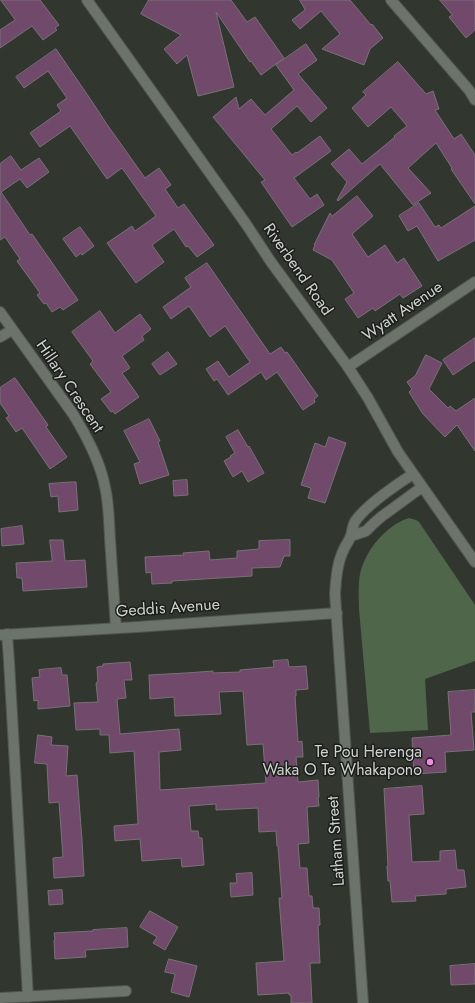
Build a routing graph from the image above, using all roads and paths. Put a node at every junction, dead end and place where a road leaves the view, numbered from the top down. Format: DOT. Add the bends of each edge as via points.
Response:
graph roads {
  1 [pos="87,0"];
  2 [pos="391,0"];
  3 [pos="475,100"];
  4 [pos="475,282"];
  5 [pos="0,312"];
  6 [pos="12,330"];
  7 [pos="0,337"];
  8 [pos="348,367"];
  9 [pos="413,474"];
  10 [pos="422,486"];
  11 [pos="351,536"];
  12 [pos="475,562"];
  13 [pos="337,613"];
  14 [pos="116,628"];
  15 [pos="3,635"];
  16 [pos="126,991"];
  17 [pos="28,997"];
  18 [pos="0,998"];
  19 [pos="363,1003"];
  1 -- 8 [label="street, Riverbend Road"];
  2 -- 3 [label="street"];
  4 -- 8 [label="street, Wyatt Avenue"];
  5 -- 6 [label="street, Hillary Crescent"];
  6 -- 7 [label="street"];
  6 -- 14 [label="street, Hillary Crescent" via="84,431 100,467 108,508"];
  8 -- 9 [label="street, Riverbend Road"];
  9 -- 10 [label="street, Riverbend Road"];
  9 -- 11 [label="street, Latham Street" via="364,511 354,522"];
  10 -- 11 [label="street" via="366,531"];
  10 -- 12 [label="street, Riverbend Road"];
  11 -- 13 [label="street, Latham Street" via="344,548 336,578"];
  13 -- 14 [label="street, Geddis Avenue"];
  13 -- 19 [label="street, Latham Street"];
  14 -- 15 [label="street, Geddis Avenue"];
  15 -- 17 [label="street" via="10,668"];
  16 -- 17 [label="street"];
  17 -- 18 [label="street"];
}
